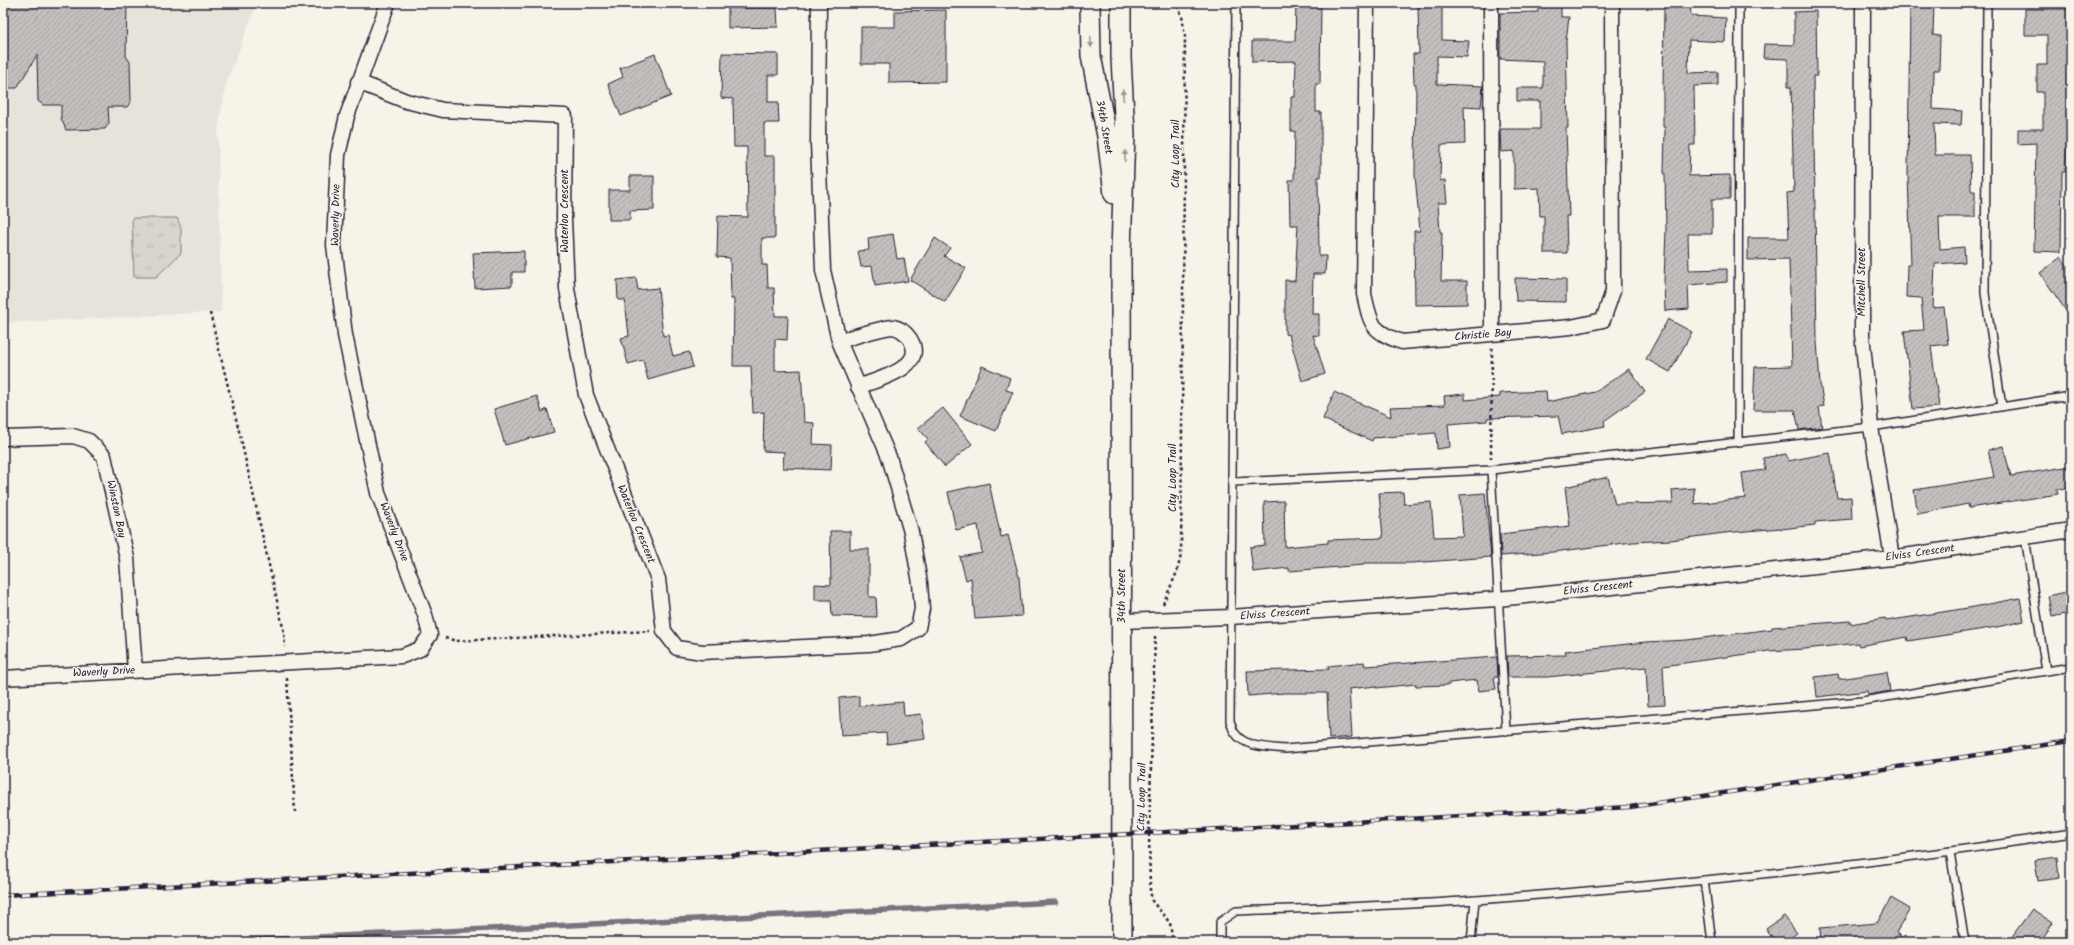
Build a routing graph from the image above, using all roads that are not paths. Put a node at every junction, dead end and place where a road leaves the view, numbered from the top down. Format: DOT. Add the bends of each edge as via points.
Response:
graph roads {
  1 [pos="388,3"];
  2 [pos="819,3"];
  3 [pos="1090,3"];
  4 [pos="1121,3"];
  5 [pos="1236,3"];
  6 [pos="1367,3"];
  7 [pos="1491,3"];
  8 [pos="1612,3"];
  9 [pos="1738,3"];
  10 [pos="1863,3"];
  11 [pos="1987,3"];
  12 [pos="358,82"];
  13 [pos="1121,251"];
  14 [pos="1492,334"];
  15 [pos="839,341"];
  16 [pos="858,386"];
  17 [pos="2071,396"];
  18 [pos="2002,406"];
  19 [pos="1870,427"];
  20 [pos="3,438"];
  21 [pos="1738,442"];
  22 [pos="1491,470"];
  23 [pos="1233,482"];
  24 [pos="2071,530"];
  25 [pos="2025,538"];
  26 [pos="1892,558"];
  27 [pos="1497,599"];
  28 [pos="1230,617"];
  29 [pos="1122,621"];
  30 [pos="2071,667"];
  31 [pos="135,670"];
  32 [pos="2046,671"];
  33 [pos="3,678"];
  34 [pos="1506,731"];
  35 [pos="2071,833"];
  36 [pos="1950,852"];
  37 [pos="1704,880"];
  38 [pos="1475,900"];
  39 [pos="1122,942"];
  40 [pos="1220,942"];
  41 [pos="1471,942"];
  42 [pos="1712,942"];
  43 [pos="1965,942"];
  1 -- 12 [label="street, Waverly Drive"];
  2 -- 15 [label="street, Waterloo Crescent" via="819,218 823,270"];
  3 -- 13 [label="main road, 34th Street, one-way" via="1091,56 1107,136"];
  13 -- 4 [label="main road, 34th Street, one-way" via="1125,134"];
  5 -- 23 [label="lane"];
  6 -- 14 [label="street, Christie Bay" via="1364,294 1370,320 1382,334 1402,342"];
  7 -- 14 [label="street"];
  8 -- 14 [label="street, Christie Bay" via="1612,290 1603,320 1571,327"];
  9 -- 21 [label="lane"];
  10 -- 19 [label="street, Mitchell Street" via="1862,334"];
  11 -- 18 [label="lane" via="1985,293"];
  12 -- 16 [label="street, Waterloo Crescent" via="406,101 443,110 565,116 564,219 567,289 586,395 658,579 664,630 677,648 702,652 869,644 901,639 918,628 922,609 911,532 889,457"];
  12 -- 31 [label="street, Waverly Drive" via="346,116 338,155 334,245 345,335 378,493 418,595 430,635 420,649 402,656"];
  13 -- 29 [label="main road, 34th Street"];
  15 -- 16 [label="street, Waterloo Crescent"];
  15 -- 16 [label="street" via="892,327 905,332 911,341 915,354 911,362 898,371"];
  17 -- 18 [label="lane"];
  18 -- 19 [label="lane"];
  19 -- 21 [label="lane"];
  19 -- 26 [label="street, Mitchell Street"];
  20 -- 31 [label="street, Winston Bay" via="73,436 90,441 104,456 127,558"];
  21 -- 22 [label="lane"];
  22 -- 23 [label="lane"];
  22 -- 27 [label="lane"];
  23 -- 28 [label="lane"];
  24 -- 25 [label="street, Elviss Crescent"];
  25 -- 26 [label="street, Elviss Crescent"];
  25 -- 32 [label="lane"];
  26 -- 27 [label="street, Elviss Crescent"];
  27 -- 28 [label="street, Elviss Crescent"];
  27 -- 34 [label="lane"];
  28 -- 29 [label="street, Elviss Crescent"];
  28 -- 34 [label="lane" via="1230,721 1234,733 1244,741 1259,746 1285,749"];
  29 -- 39 [label="main road, 34th Street"];
  30 -- 32 [label="lane"];
  31 -- 33 [label="street, Waverly Drive"];
  32 -- 34 [label="lane" via="1862,701"];
  35 -- 36 [label="lane"];
  36 -- 37 [label="lane"];
  36 -- 43 [label="lane"];
  37 -- 38 [label="lane"];
  37 -- 42 [label="lane"];
  38 -- 40 [label="lane" via="1236,911 1220,922"];
  38 -- 41 [label="lane"];
}
